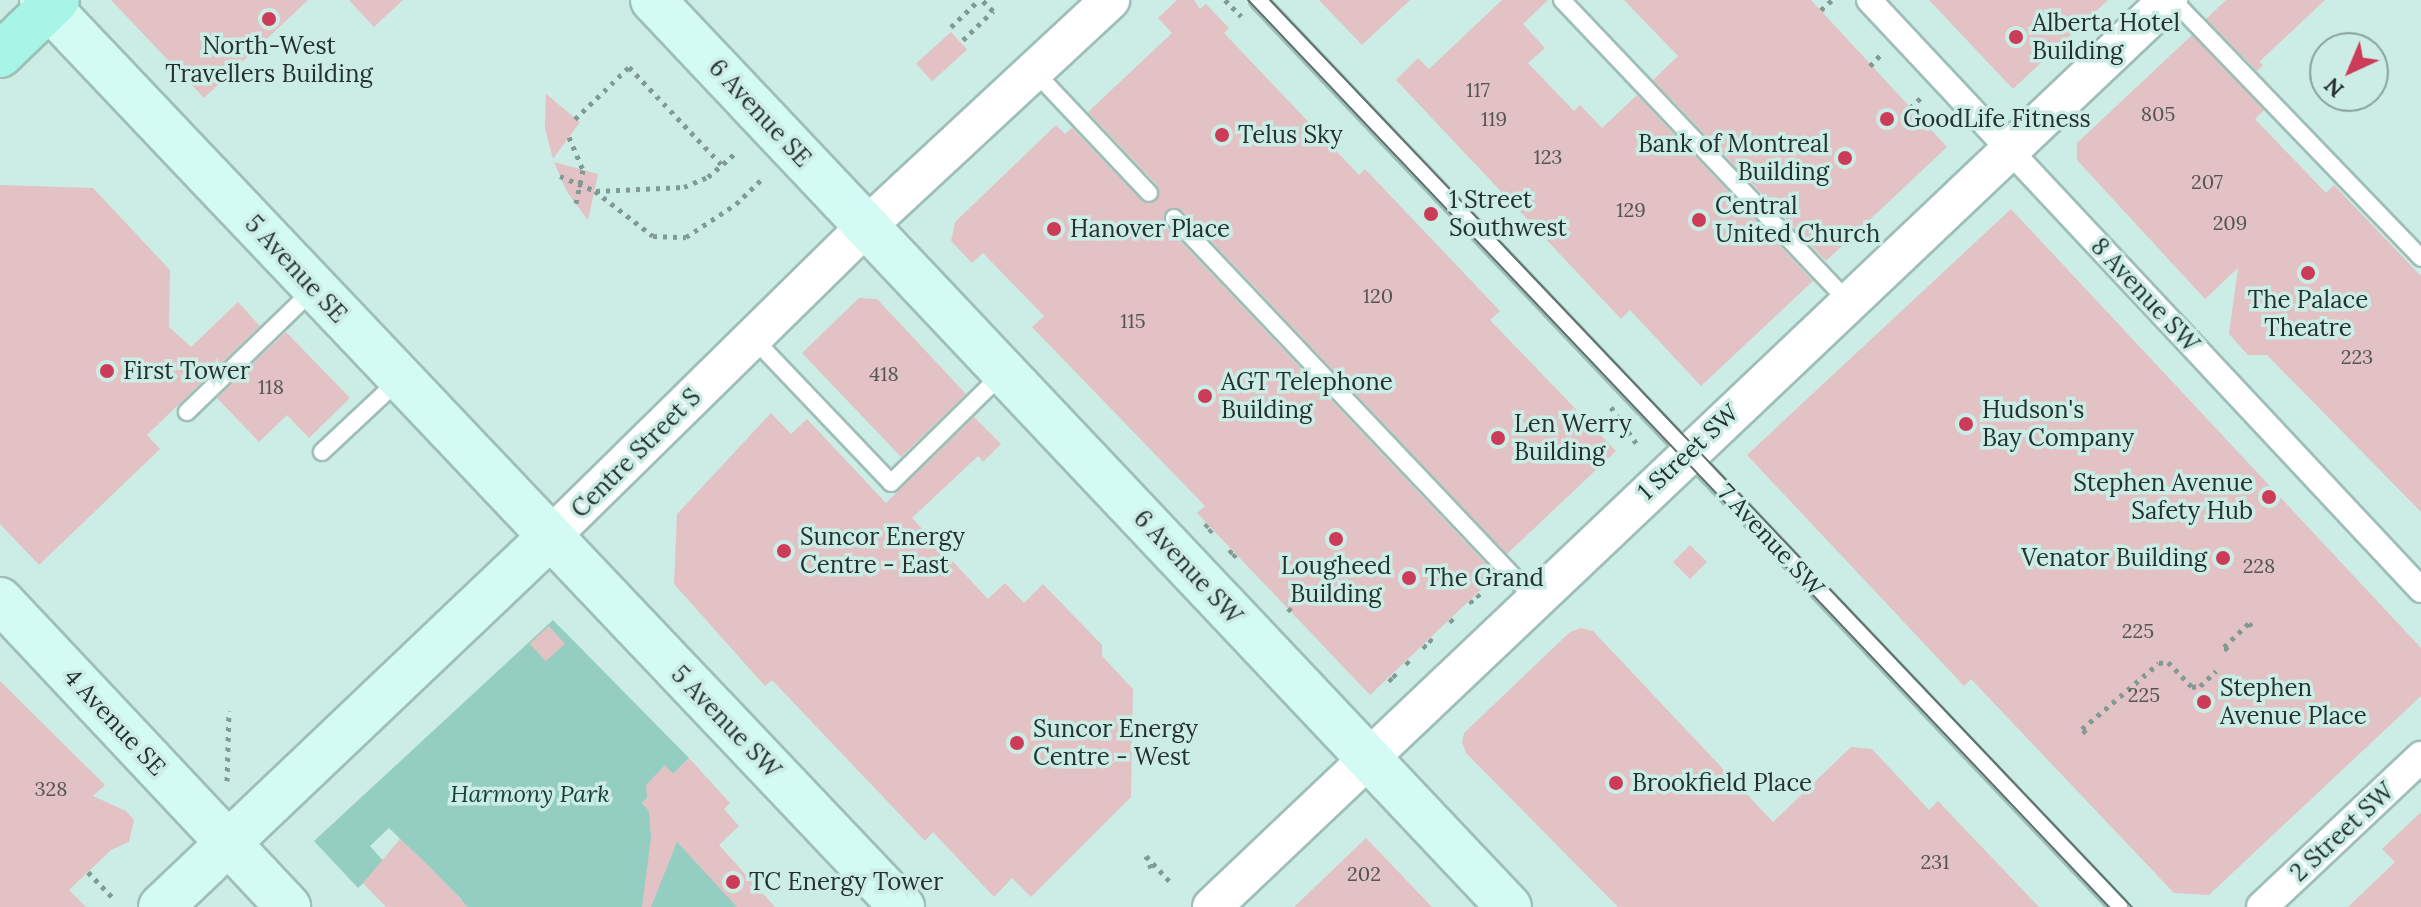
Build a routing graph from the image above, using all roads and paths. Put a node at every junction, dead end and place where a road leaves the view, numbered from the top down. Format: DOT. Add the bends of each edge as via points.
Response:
graph roads {
  1 [pos="653,0"];
  2 [pos="981,0"];
  3 [pos="1110,0"];
  4 [pos="1258,0"];
  5 [pos="1562,0"];
  6 [pos="1832,0"];
  7 [pos="1869,0"];
  8 [pos="2170,0"];
  9 [pos="50,2"];
  10 [pos="1821,10"];
  11 [pos="980,23"];
  12 [pos="951,27"];
  13 [pos="986,30"];
  14 [pos="963,40"];
  15 [pos="0,55"];
  16 [pos="1035,72"];
  17 [pos="575,119"];
  18 [pos="569,137"];
  19 [pos="2010,150"];
  20 [pos="736,153"];
  21 [pos="722,165"];
  22 [pos="560,176"];
  23 [pos="761,180"];
  24 [pos="580,185"];
  25 [pos="595,191"];
  26 [pos="1149,193"];
  27 [pos="576,204"];
  28 [pos="1174,218"];
  29 [pos="867,226"];
  30 [pos="2421,258"];
  31 [pos="315,288"];
  32 [pos="1850,304"];
  33 [pos="753,338"];
  34 [pos="1005,372"];
  35 [pos="400,378"];
  36 [pos="1607,403"];
  37 [pos="187,412"];
  38 [pos="1636,443"];
  39 [pos="322,452"];
  40 [pos="1688,452"];
  41 [pos="550,537"];
  42 [pos="2421,590"];
  43 [pos="1533,597"];
  44 [pos="0,600"];
  45 [pos="2252,627"];
  46 [pos="2228,650"];
  47 [pos="2216,671"];
  48 [pos="229,711"];
  49 [pos="2086,733"];
  50 [pos="1367,756"];
  51 [pos="2421,757"];
  52 [pos="227,781"];
  53 [pos="229,845"];
  54 [pos="1151,868"];
  55 [pos="88,872"];
  56 [pos="1169,881"];
  57 [pos="113,898"];
  58 [pos="161,907"];
  59 [pos="288,907"];
  60 [pos="902,907"];
  61 [pos="1212,907"];
  62 [pos="1509,907"];
  63 [pos="2119,907"];
  64 [pos="2262,907"];
  1 -- 29 [label="main road, 6 Avenue SE"];
  2 -- 11 [label="path" via="993,11"];
  2 -- 12 [label="path"];
  3 -- 16 [label="street, Centre Street S"];
  4 -- 40 [label="lane, 7 Avenue SW"];
  5 -- 32 [label="lane"];
  6 -- 10 [label="path"];
  7 -- 19 [label="street, 8 Avenue SW"];
  8 -- 19 [label="street, 1 Street SW"];
  8 -- 30 [label="lane"];
  9 -- 15 [label="main road"];
  9 -- 31 [label="main road, 5 Avenue SE"];
  11 -- 13 [label="path"];
  11 -- 14 [label="path"];
  16 -- 26 [label="lane"];
  16 -- 29 [label="street, Centre Street S"];
  17 -- 21 [label="path" via="629,67"];
  18 -- 24 [label="path" via="583,170"];
  19 -- 32 [label="street, 1 Street SW"];
  19 -- 42 [label="street, 8 Avenue SW"];
  20 -- 21 [label="path"];
  21 -- 25 [label="path" via="684,187"];
  22 -- 24 [label="path"];
  23 -- 25 [label="path" via="686,237 653,236"];
  24 -- 25 [label="path"];
  24 -- 27 [label="path"];
  28 -- 43 [label="lane"];
  29 -- 33 [label="street, Centre Street S"];
  29 -- 34 [label="main road, 6 Avenue SW"];
  31 -- 35 [label="main road, 5 Avenue SE"];
  31 -- 37 [label="lane"];
  32 -- 40 [label="street, 1 Street SW"];
  33 -- 34 [label="lane" via="891,483"];
  33 -- 41 [label="street, Centre Street S"];
  34 -- 50 [label="main road, 6 Avenue SW"];
  35 -- 39 [label="lane"];
  35 -- 41 [label="main road, 5 Avenue SE"];
  36 -- 38 [label="path"];
  40 -- 43 [label="street, 1 Street SW"];
  40 -- 63 [label="lane, 7 Avenue SW"];
  41 -- 53 [label="main road, Centre Street S"];
  41 -- 60 [label="main road, 5 Avenue SW"];
  43 -- 50 [label="street, 1 Street SW"];
  44 -- 53 [label="main road, 4 Avenue SE"];
  45 -- 46 [label="path" via="2249,623 2224,647"];
  47 -- 49 [label="path" via="2192,687 2168,662 2159,663 2082,729"];
  48 -- 52 [label="path"];
  50 -- 61 [label="street, 1 Street SW"];
  50 -- 62 [label="main road, 6 Avenue SW"];
  51 -- 64 [label="street, 2 Street SW"];
  53 -- 58 [label="main road, Centre Street S"];
  53 -- 59 [label="main road, 4 Avenue SE"];
  54 -- 56 [label="path" via="1146,856"];
  55 -- 57 [label="path"];
}
